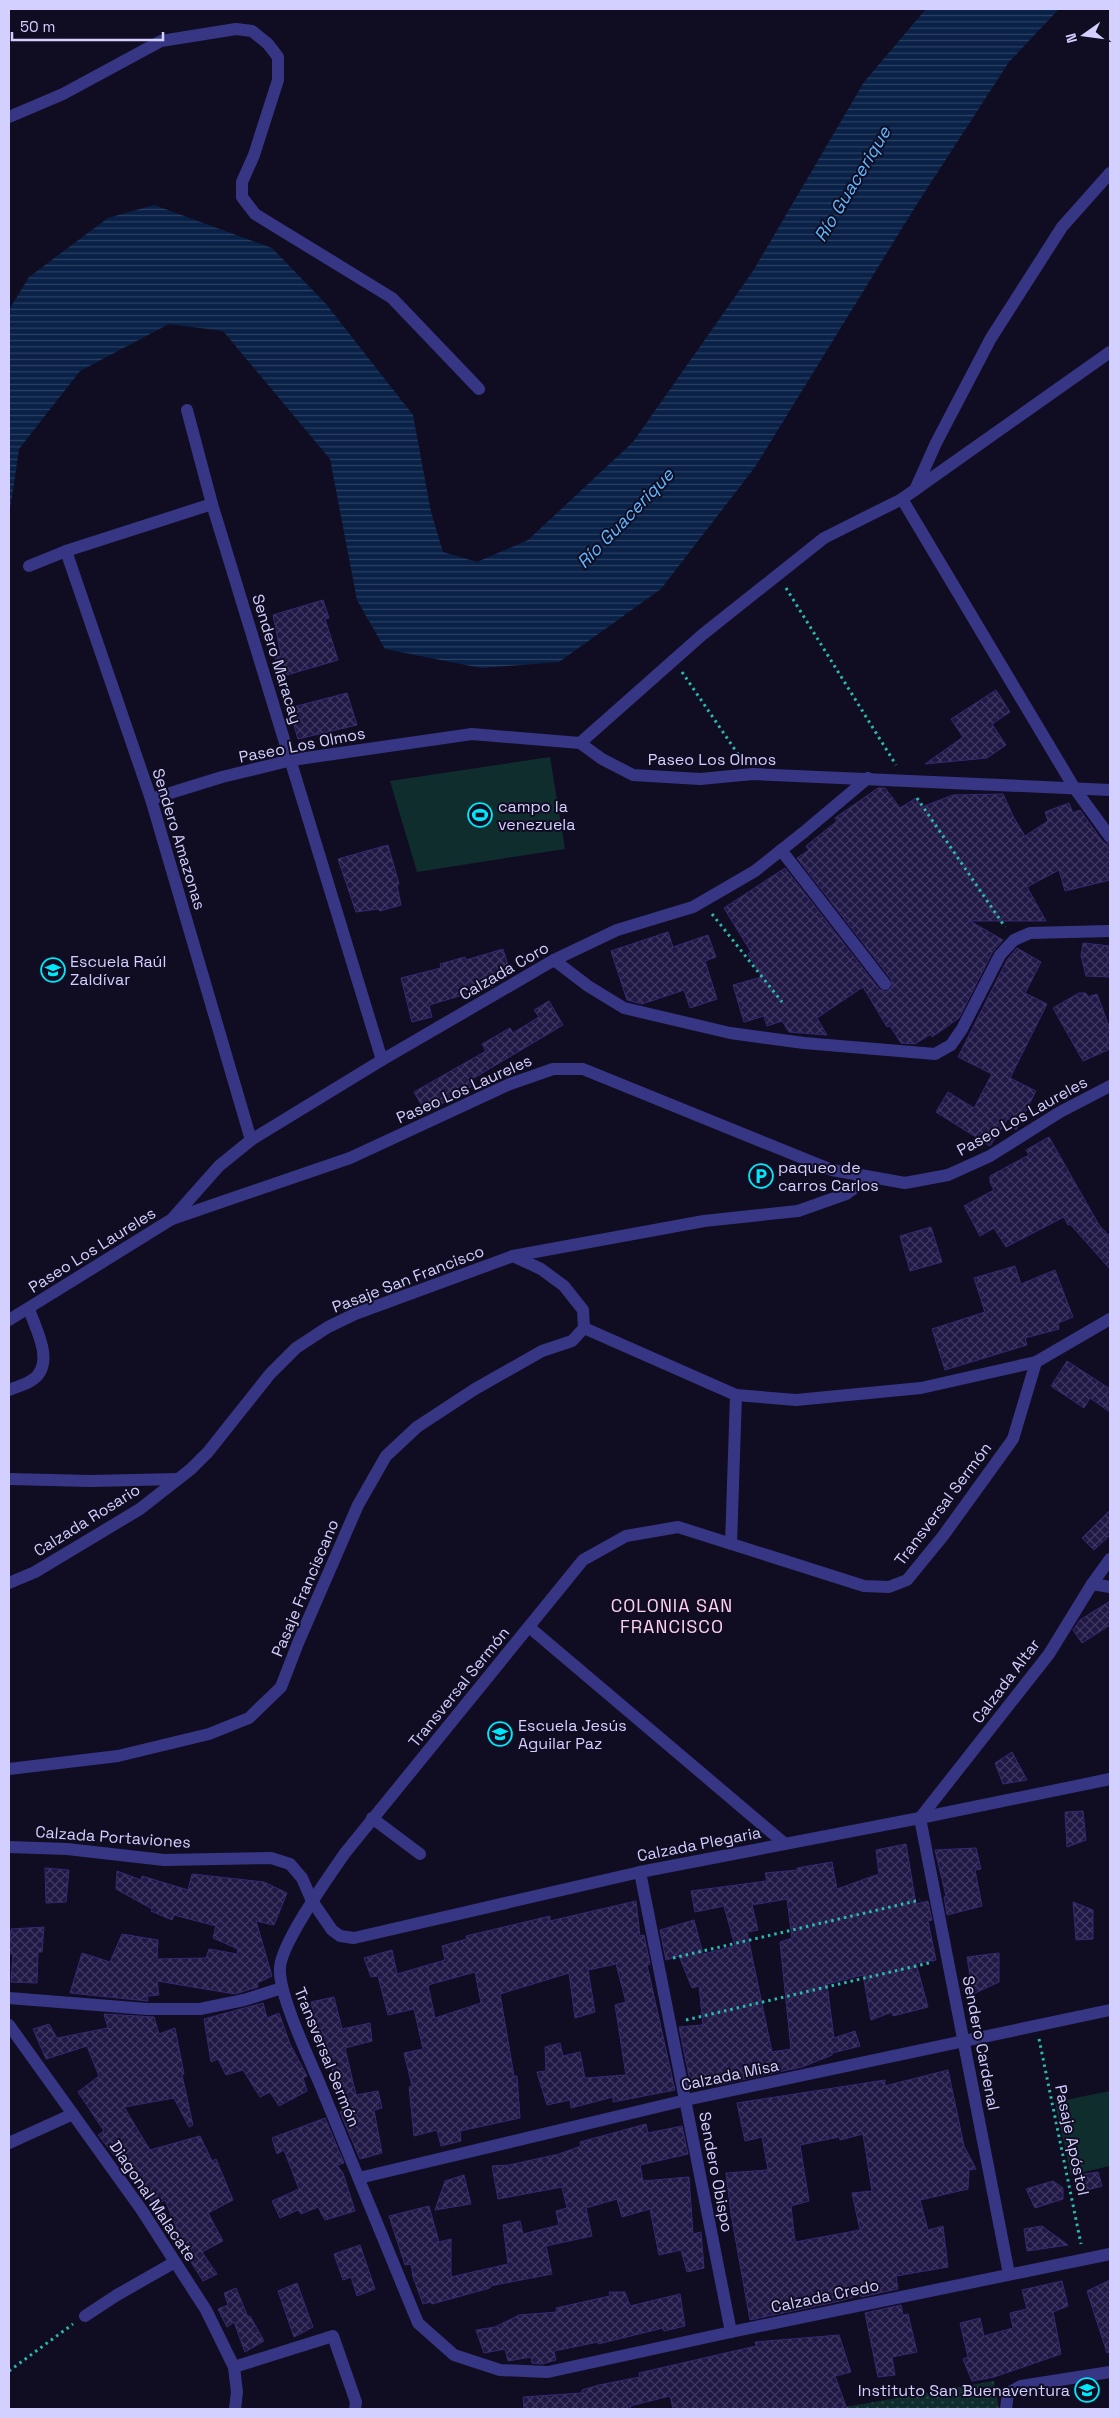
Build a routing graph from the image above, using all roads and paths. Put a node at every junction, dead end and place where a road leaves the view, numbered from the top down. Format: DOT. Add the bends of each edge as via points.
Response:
graph roads {
  1 [pos="9,117"];
  2 [pos="1110,173"];
  3 [pos="1110,352"];
  4 [pos="479,389"];
  5 [pos="188,410"];
  6 [pos="915,490"];
  7 [pos="902,498"];
  8 [pos="212,504"];
  9 [pos="66,551"];
  10 [pos="29,566"];
  11 [pos="778,575"];
  12 [pos="674,660"];
  13 [pos="580,743"];
  14 [pos="292,760"];
  15 [pos="753,774"];
  16 [pos="868,778"];
  17 [pos="905,780"];
  18 [pos="1075,789"];
  19 [pos="1110,790"];
  20 [pos="151,799"];
  21 [pos="1110,837"];
  22 [pos="781,850"];
  23 [pos="702,902"];
  24 [pos="1110,931"];
  25 [pos="1014,940"];
  26 [pos="554,960"];
  27 [pos="885,984"];
  28 [pos="782,1002"];
  29 [pos="382,1060"];
  30 [pos="1110,1086"];
  31 [pos="251,1140"];
  32 [pos="870,1177"];
  33 [pos="172,1219"];
  34 [pos="512,1256"];
  35 [pos="29,1309"];
  36 [pos="9,1320"];
  37 [pos="1107,1324"];
  38 [pos="584,1328"];
  39 [pos="1036,1362"];
  40 [pos="9,1390"];
  41 [pos="736,1395"];
  42 [pos="178,1478"];
  43 [pos="9,1479"];
  44 [pos="731,1544"];
  45 [pos="1110,1559"];
  46 [pos="9,1583"];
  47 [pos="1092,1584"];
  48 [pos="1110,1587"];
  49 [pos="529,1627"];
  50 [pos="9,1769"];
  51 [pos="1110,1779"];
  52 [pos="372,1818"];
  53 [pos="920,1818"];
  54 [pos="784,1844"];
  55 [pos="9,1847"];
  56 [pos="420,1854"];
  57 [pos="640,1872"];
  58 [pos="936,1896"];
  59 [pos="312,1901"];
  60 [pos="948,1958"];
  61 [pos="658,1961"];
  62 [pos="282,1988"];
  63 [pos="9,1998"];
  64 [pos="1110,2010"];
  65 [pos="670,2024"];
  66 [pos="9,2025"];
  67 [pos="1036,2026"];
  68 [pos="964,2042"];
  69 [pos="686,2100"];
  70 [pos="73,2114"];
  71 [pos="9,2143"];
  72 [pos="359,2178"];
  73 [pos="1110,2254"];
  74 [pos="1084,2259"];
  75 [pos="175,2262"];
  76 [pos="1009,2274"];
  77 [pos="85,2316"];
  78 [pos="731,2332"];
  79 [pos="234,2367"];
  80 [pos="9,2371"];
  81 [pos="548,2372"];
  82 [pos="1110,2372"];
  83 [pos="235,2409"];
  84 [pos="355,2409"];
  85 [pos="1006,2409"];
  1 -- 4 [label="street" via="63,94 162,41 236,29 252,31 278,56 278,80 242,182 242,197 255,214 392,298"];
  2 -- 6 [label="street" via="1062,227 991,338"];
  3 -- 6 [label="street"];
  5 -- 8 [label="street, Sendero Maracay"];
  6 -- 7 [label="street"];
  7 -- 11 [label="street" via="824,538"];
  7 -- 18 [label="street"];
  8 -- 9 [label="street"];
  8 -- 14 [label="street, Sendero Maracay"];
  9 -- 10 [label="street"];
  9 -- 20 [label="street, Sendero Amazonas"];
  11 -- 12 [label="street"];
  11 -- 17 [label="path"];
  12 -- 13 [label="street"];
  12 -- 15 [label="path"];
  13 -- 14 [label="street, Paseo Los Olmos" via="472,734"];
  13 -- 15 [label="street, Paseo Los Olmos" via="633,776 700,779"];
  14 -- 20 [label="street, Paseo Los Olmos"];
  14 -- 29 [label="street, Sendero Maracay"];
  15 -- 16 [label="street, Paseo Los Olmos"];
  16 -- 17 [label="street, Paseo Los Olmos"];
  16 -- 22 [label="street, Calzada Coro"];
  17 -- 18 [label="street, Paseo Los Olmos"];
  17 -- 25 [label="path"];
  18 -- 19 [label="street, Paseo Los Olmos"];
  18 -- 21 [label="street"];
  20 -- 31 [label="street, Sendero Amazonas"];
  22 -- 23 [label="street, Calzada Coro" via="755,871"];
  22 -- 27 [label="street"];
  23 -- 26 [label="street, Calzada Coro" via="617,930"];
  23 -- 28 [label="path"];
  24 -- 25 [label="street" via="1030,933"];
  25 -- 26 [label="street" via="1000,955 957,1037 951,1045 935,1054 899,1053 748,1035 624,1008"];
  26 -- 29 [label="street, Calzada Coro"];
  29 -- 31 [label="street, Calzada Coro"];
  30 -- 32 [label="street, Paseo Los Laureles" via="1060,1112 990,1156 948,1175 905,1183"];
  31 -- 33 [label="street, Calzada Coro" via="218,1166"];
  32 -- 33 [label="street, Paseo Los Laureles" via="832,1170 583,1069 553,1069 510,1084 350,1158"];
  32 -- 34 [label="street, Pasaje San Francisco" via="846,1194 798,1210 704,1221"];
  33 -- 35 [label="street, Paseo Los Laureles"];
  34 -- 38 [label="street" via="541,1268 564,1286 583,1310"];
  34 -- 42 [label="street, Pasaje San Francisco" via="355,1314 296,1348 270,1374 208,1452"];
  35 -- 36 [label="street, Paseo Los Laureles"];
  35 -- 40 [label="street" via="43,1353 43,1365 37,1376"];
  37 -- 39 [label="street"];
  38 -- 41 [label="street"];
  38 -- 50 [label="street, Pasaje Franciscano" via="572,1341 542,1351 475,1389 418,1427 386,1456 358,1505 281,1687 249,1718 209,1734 118,1756"];
  39 -- 41 [label="street" via="921,1388 796,1400"];
  39 -- 44 [label="street, Transversal Sermón" via="1012,1439 943,1536 907,1580 889,1587 864,1586"];
  41 -- 44 [label="street"];
  42 -- 43 [label="street"];
  42 -- 46 [label="street, Calzada Rosario" via="140,1509 35,1572"];
  44 -- 49 [label="street, Transversal Sermón" via="678,1528 626,1536 583,1560"];
  45 -- 47 [label="street, Calzada Altar"];
  47 -- 48 [label="street"];
  47 -- 53 [label="street, Calzada Altar" via="1049,1654"];
  49 -- 52 [label="street, Transversal Sermón"];
  49 -- 54 [label="street"];
  51 -- 53 [label="street, Calzada Plegaria"];
  52 -- 56 [label="street"];
  52 -- 59 [label="street, Transversal Sermón"];
  53 -- 54 [label="street, Calzada Plegaria"];
  53 -- 58 [label="street, Sendero Cardenal"];
  54 -- 57 [label="street, Calzada Plegaria"];
  55 -- 59 [label="street, Calzada Portaviones" via="67,1849 164,1860 271,1858 290,1864 302,1878"];
  57 -- 59 [label="street, Calzada Plegaria" via="354,1938 340,1936 332,1930"];
  57 -- 61 [label="street, Sendero Obispo"];
  58 -- 60 [label="street, Sendero Cardenal"];
  58 -- 61 [label="path"];
  59 -- 62 [label="street, Transversal Sermón" via="284,1954 280,1967"];
  60 -- 65 [label="path"];
  60 -- 68 [label="street, Sendero Cardenal"];
  61 -- 65 [label="street, Sendero Obispo"];
  62 -- 63 [label="street" via="200,2009 148,2009"];
  62 -- 72 [label="street, Transversal Sermón"];
  64 -- 67 [label="street, Calzada Misa"];
  65 -- 69 [label="street, Sendero Obispo"];
  66 -- 70 [label="street, Diagonal Malacate"];
  67 -- 68 [label="street, Calzada Misa"];
  67 -- 74 [label="path, Pasaje Apóstol"];
  68 -- 69 [label="street, Calzada Misa"];
  68 -- 76 [label="street, Sendero Cardenal"];
  69 -- 72 [label="street, Calzada Misa"];
  69 -- 78 [label="street, Sendero Obispo"];
  70 -- 71 [label="street"];
  70 -- 75 [label="street, Diagonal Malacate"];
  72 -- 81 [label="street, Transversal Sermón" via="418,2323 454,2355 500,2370"];
  73 -- 74 [label="street, Calzada Credo"];
  74 -- 76 [label="street, Calzada Credo"];
  75 -- 77 [label="street"];
  75 -- 79 [label="street, Diagonal Malacate" via="206,2310"];
  76 -- 78 [label="street, Calzada Credo"];
  77 -- 80 [label="path"];
  78 -- 81 [label="street, Calzada Credo"];
  79 -- 83 [label="street, Diagonal Malacate"];
  79 -- 84 [label="street" via="333,2336 356,2402"];
  82 -- 85 [label="street" via="1020,2386 1008,2393"];
}
